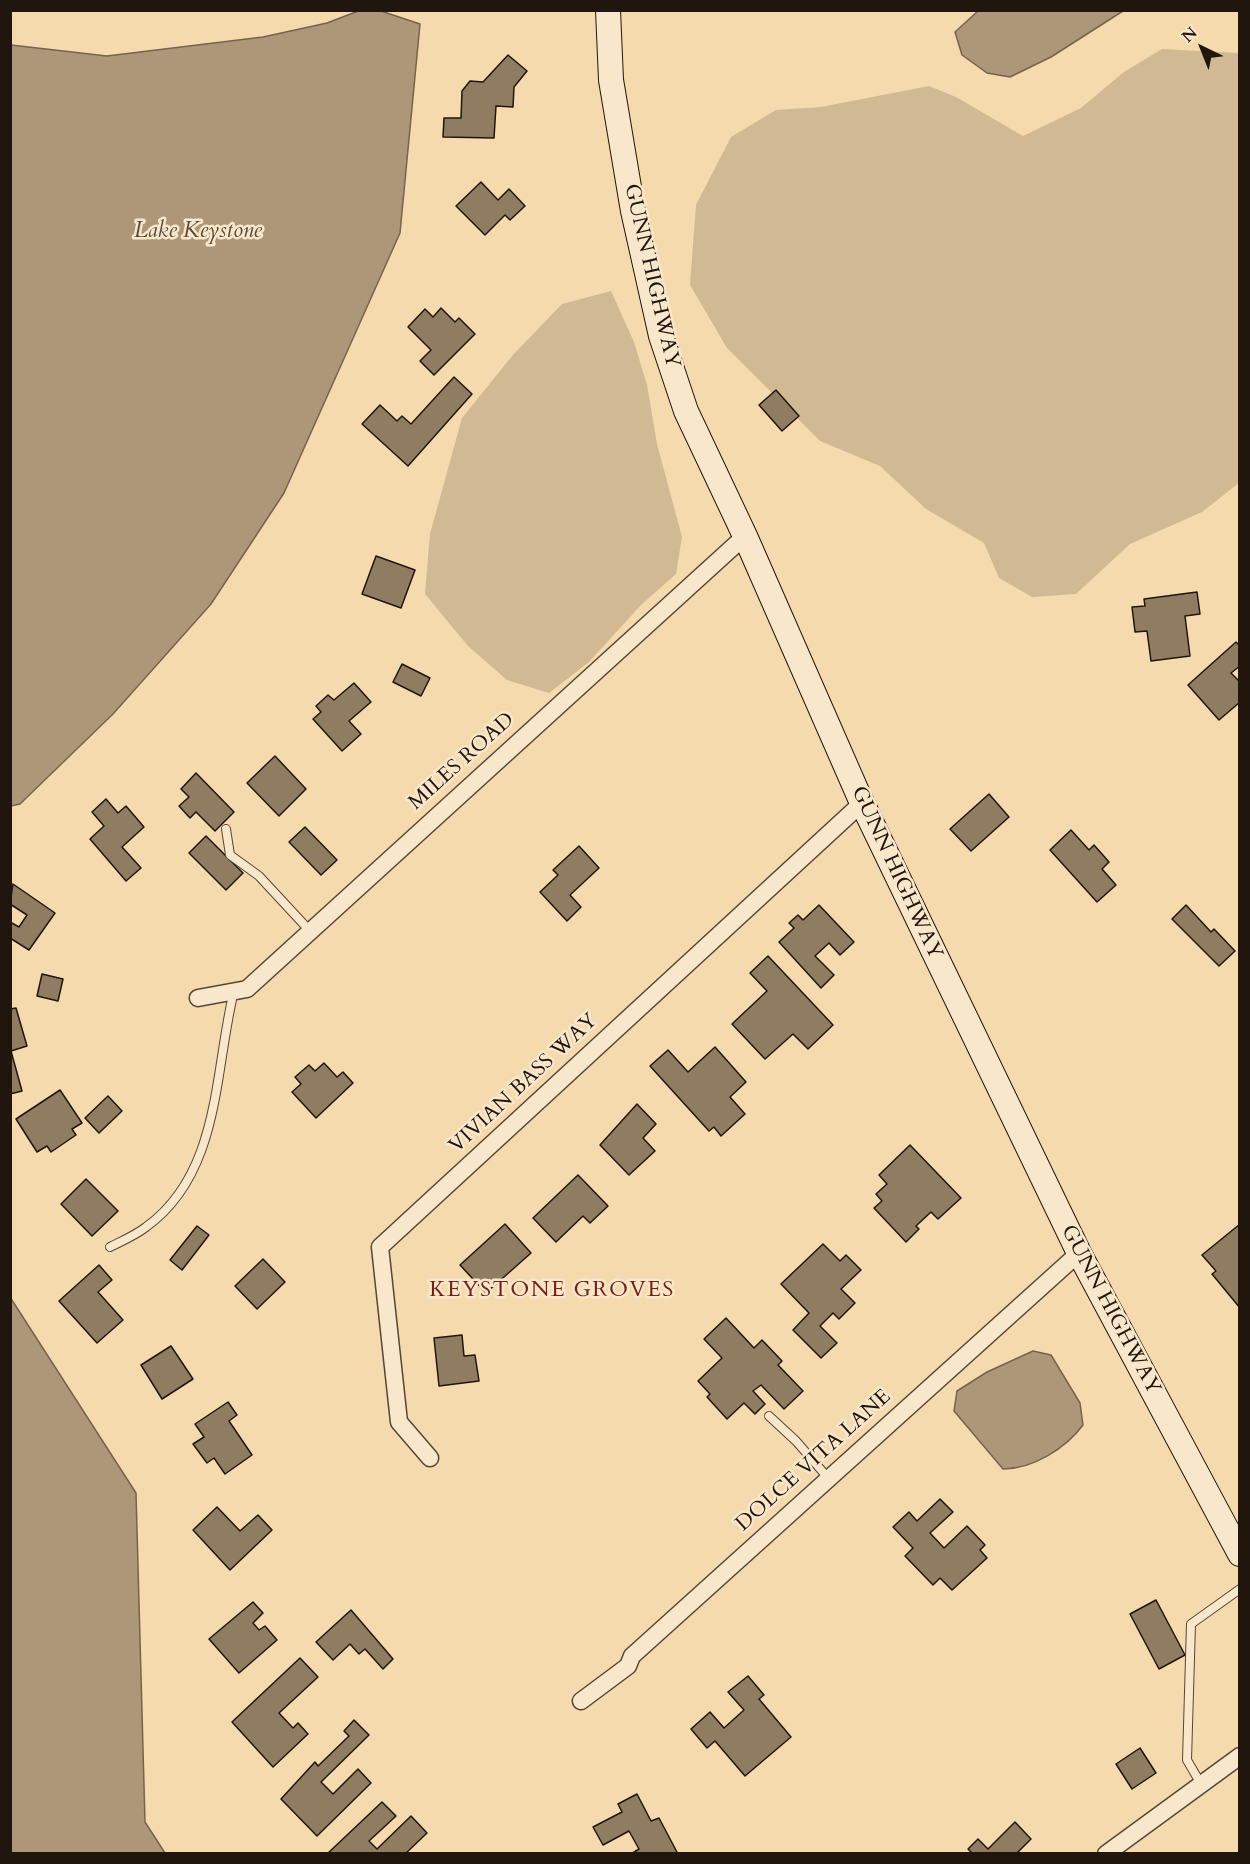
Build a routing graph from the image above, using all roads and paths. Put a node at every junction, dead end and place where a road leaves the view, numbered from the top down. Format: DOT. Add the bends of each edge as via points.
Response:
graph roads {
  1 [pos="608,10"];
  2 [pos="624,10"];
  3 [pos="626,164"];
  4 [pos="745,536"];
  5 [pos="862,803"];
  6 [pos="226,829"];
  7 [pos="310,931"];
  8 [pos="234,991"];
  9 [pos="198,998"];
  10 [pos="110,1247"];
  11 [pos="1079,1253"];
  12 [pos="769,1416"];
  13 [pos="430,1458"];
  14 [pos="829,1479"];
  15 [pos="1239,1554"];
  16 [pos="1239,1589"];
  17 [pos="581,1701"];
  18 [pos="1239,1756"];
  19 [pos="1201,1784"];
  20 [pos="1106,1854"];
  1 -- 3 [label="main road, GUNN HIGHWAY" via="611,80"];
  2 -- 3 [label="main road, GUNN HIGHWAY"];
  3 -- 4 [label="main road, GUNN HIGHWAY" via="661,336 686,411"];
  4 -- 5 [label="main road, GUNN HIGHWAY"];
  4 -- 7 [label="street, MILES ROAD"];
  5 -- 11 [label="main road, GUNN HIGHWAY"];
  5 -- 13 [label="street, VIVIAN BASS WAY" via="380,1247 399,1422"];
  6 -- 7 [label="lane" via="230,855 259,876"];
  7 -- 8 [label="street, MILES ROAD" via="247,989"];
  8 -- 9 [label="street, MILES ROAD"];
  8 -- 10 [label="lane" via="204,1148 174,1201 146,1228"];
  11 -- 14 [label="street, DOLCE VITA LANE"];
  11 -- 15 [label="main road, GUNN HIGHWAY"];
  12 -- 14 [label="lane"];
  14 -- 17 [label="street, DOLCE VITA LANE" via="632,1656 628,1666"];
  16 -- 19 [label="lane" via="1191,1624 1187,1760"];
  18 -- 19 [label="street"];
  19 -- 20 [label="street"];
}
